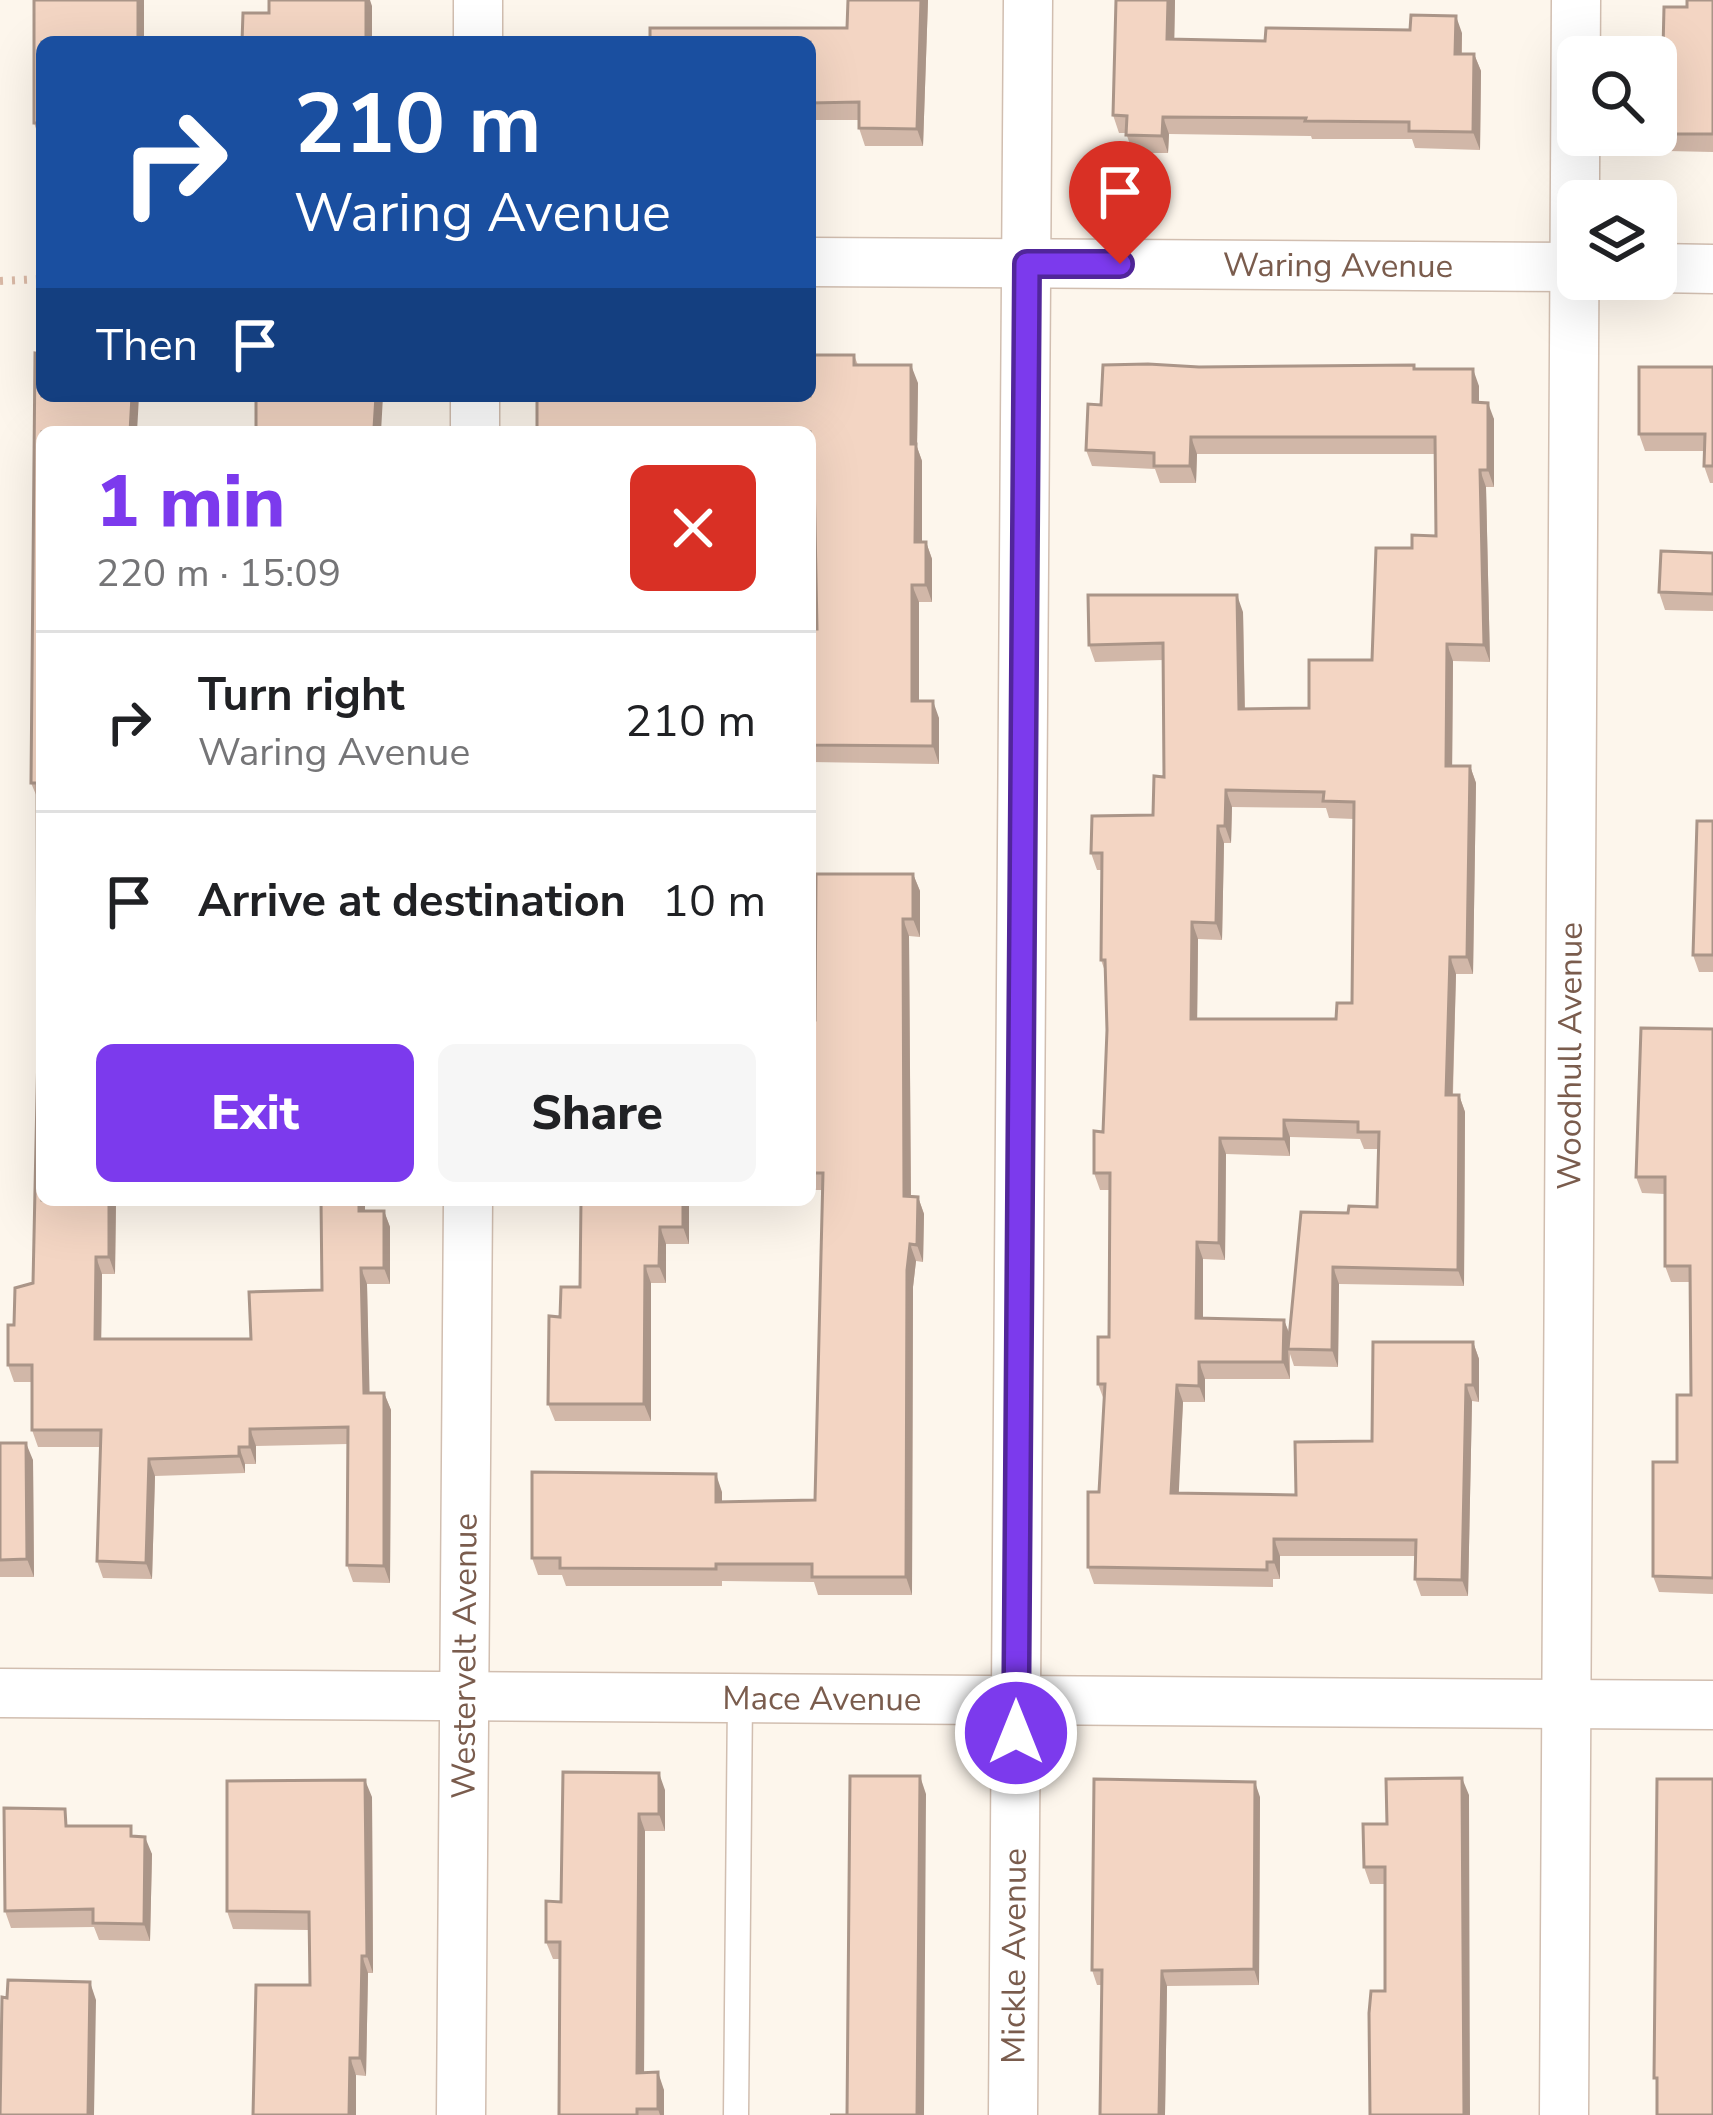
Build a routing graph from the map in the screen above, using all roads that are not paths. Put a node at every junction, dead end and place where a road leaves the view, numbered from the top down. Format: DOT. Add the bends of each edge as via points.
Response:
graph roads {
  1 [pos="478,0"];
  2 [pos="1028,0"];
  3 [pos="1576,0"];
  4 [pos="478,36"];
  5 [pos="1577,180"];
  6 [pos="816,262"];
  7 [pos="1027,264"];
  8 [pos="1557,267"];
  9 [pos="1677,268"];
  10 [pos="1713,268"];
  11 [pos="1577,300"];
  12 [pos="468,1206"];
  13 [pos="0,1693"];
  14 [pos="464,1697"];
  15 [pos="740,1698"];
  16 [pos="1016,1700"];
  17 [pos="1566,1703"];
  18 [pos="1713,1705"];
  19 [pos="461,2115"];
  20 [pos="736,2115"];
  21 [pos="1013,2115"];
  22 [pos="1564,2115"];
  1 -- 4 [label="street"];
  2 -- 7 [label="street, Mickle Avenue"];
  3 -- 5 [label="street, Woodhull Avenue"];
  6 -- 7 [label="street, Waring Avenue"];
  7 -- 8 [label="street, Waring Avenue"];
  7 -- 16 [label="street, Mickle Avenue"];
  9 -- 10 [label="street"];
  11 -- 17 [label="street, Woodhull Avenue"];
  12 -- 14 [label="street, Westervelt Avenue"];
  13 -- 14 [label="street, Mace Avenue"];
  14 -- 15 [label="street, Mace Avenue"];
  14 -- 19 [label="street, Westervelt Avenue"];
  15 -- 16 [label="street, Mace Avenue"];
  15 -- 20 [label="lane"];
  16 -- 17 [label="street, Mace Avenue"];
  16 -- 21 [label="street, Mickle Avenue"];
  17 -- 18 [label="street, Mace Avenue"];
  17 -- 22 [label="street, Woodhull Avenue"];
}
